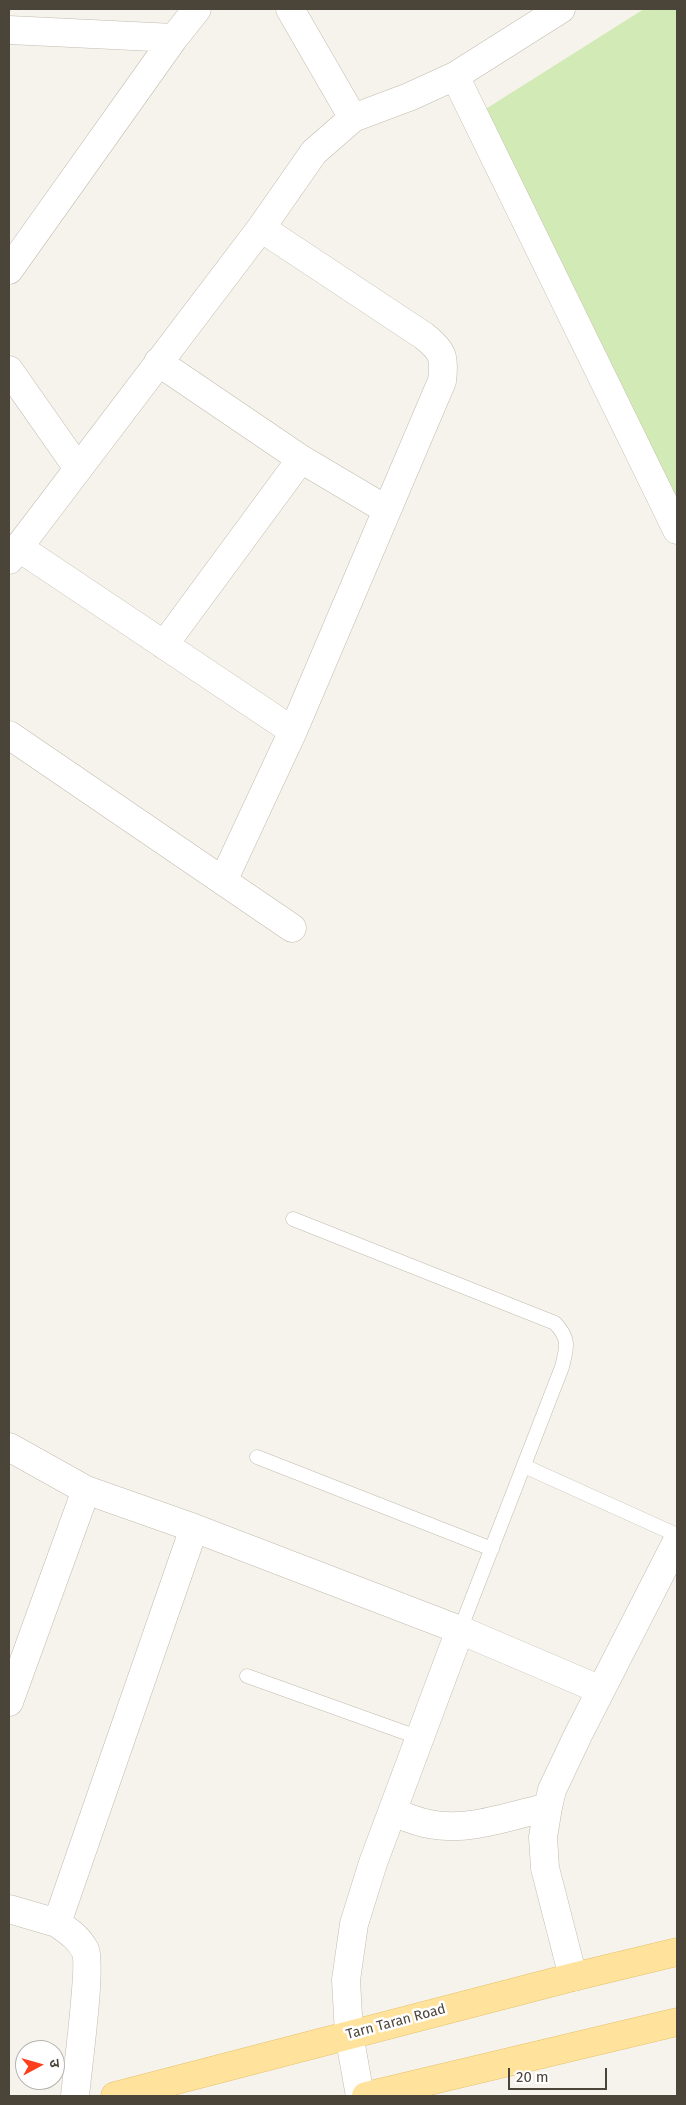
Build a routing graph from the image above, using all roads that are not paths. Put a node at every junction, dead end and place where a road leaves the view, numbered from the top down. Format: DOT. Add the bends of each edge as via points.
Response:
graph roads {
  1 [pos="197,9"];
  2 [pos="290,9"];
  3 [pos="561,9"];
  4 [pos="9,30"];
  5 [pos="174,38"];
  6 [pos="455,76"];
  7 [pos="352,118"];
  8 [pos="261,228"];
  9 [pos="9,270"];
  10 [pos="158,362"];
  11 [pos="9,370"];
  12 [pos="301,459"];
  13 [pos="77,467"];
  14 [pos="387,510"];
  15 [pos="677,530"];
  16 [pos="13,554"];
  17 [pos="164,645"];
  18 [pos="293,731"];
  19 [pos="9,735"];
  20 [pos="223,881"];
  21 [pos="292,928"];
  22 [pos="293,1219"];
  23 [pos="9,1446"];
  24 [pos="257,1456"];
  25 [pos="524,1466"];
  26 [pos="86,1490"];
  27 [pos="194,1528"];
  28 [pos="677,1535"];
  29 [pos="677,1541"];
  30 [pos="492,1548"];
  31 [pos="460,1630"];
  32 [pos="247,1676"];
  33 [pos="601,1690"];
  34 [pos="9,1702"];
  35 [pos="420,1738"];
  36 [pos="548,1807"];
  37 [pos="392,1812"];
  38 [pos="9,1909"];
  39 [pos="57,1923"];
  40 [pos="677,1952"];
  41 [pos="573,1976"];
  42 [pos="677,2022"];
  43 [pos="349,2034"];
  44 [pos="75,2096"];
  45 [pos="115,2096"];
  46 [pos="360,2096"];
  47 [pos="366,2096"];
  1 -- 5 [label="street"];
  2 -- 7 [label="street"];
  3 -- 6 [label="street"];
  4 -- 5 [label="street"];
  5 -- 9 [label="street"];
  6 -- 7 [label="street"];
  6 -- 15 [label="street"];
  7 -- 8 [label="street" via="314,152"];
  8 -- 10 [label="street"];
  8 -- 14 [label="street" via="438,347 444,362 442,381"];
  10 -- 12 [label="street"];
  10 -- 13 [label="street"];
  11 -- 13 [label="street"];
  12 -- 14 [label="street"];
  12 -- 17 [label="street"];
  13 -- 16 [label="street"];
  14 -- 18 [label="street"];
  16 -- 17 [label="street"];
  17 -- 18 [label="street"];
  18 -- 20 [label="street"];
  19 -- 20 [label="street"];
  20 -- 21 [label="street"];
  22 -- 25 [label="lane" via="555,1323 564,1333 567,1347"];
  23 -- 26 [label="street"];
  24 -- 30 [label="lane"];
  25 -- 28 [label="lane"];
  25 -- 30 [label="lane"];
  26 -- 27 [label="street"];
  26 -- 34 [label="street"];
  27 -- 31 [label="street"];
  27 -- 39 [label="street"];
  29 -- 33 [label="street"];
  30 -- 31 [label="lane"];
  31 -- 33 [label="street"];
  31 -- 35 [label="street"];
  32 -- 35 [label="lane"];
  33 -- 36 [label="street" via="552,1790"];
  35 -- 37 [label="street"];
  36 -- 37 [label="street" via="486,1822 453,1826 429,1824"];
  36 -- 41 [label="street" via="543,1838 545,1868"];
  37 -- 43 [label="street" via="354,1924 346,1980"];
  38 -- 39 [label="street"];
  39 -- 44 [label="street" via="75,1936 86,1951"];
  40 -- 41 [label="main road, Tarn Taran Road"];
  41 -- 43 [label="main road, Tarn Taran Road"];
  42 -- 47 [label="main road"];
  43 -- 45 [label="main road, Tarn Taran Road"];
  43 -- 46 [label="street"];
}
